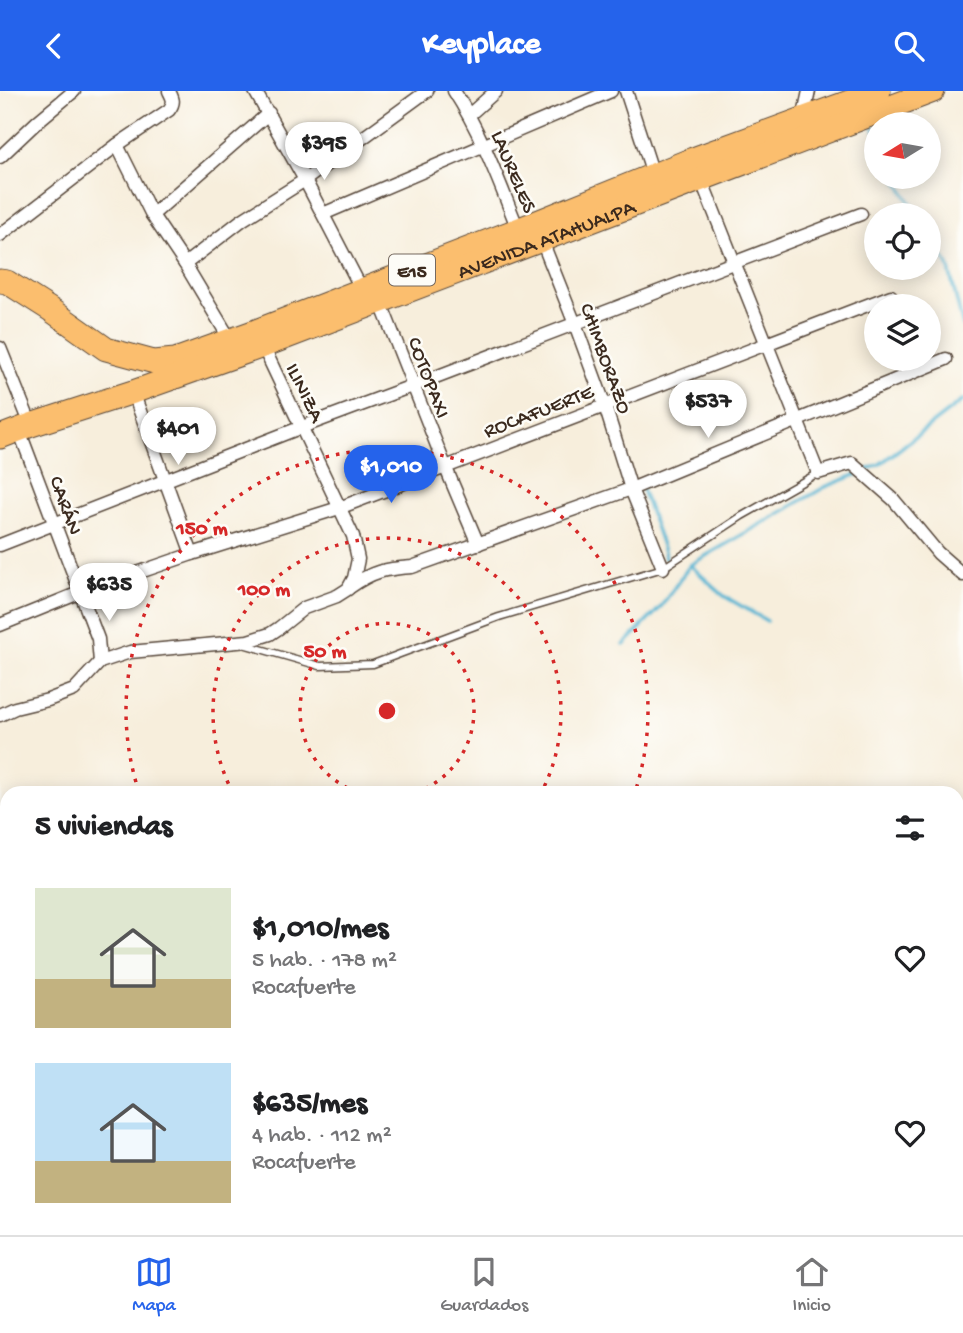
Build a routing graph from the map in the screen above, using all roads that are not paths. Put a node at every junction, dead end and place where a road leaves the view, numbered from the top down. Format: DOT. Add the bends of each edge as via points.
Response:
graph roads {
  1 [pos="74,91"];
  2 [pos="169,91"];
  3 [pos="255,91"];
  4 [pos="427,91"];
  5 [pos="454,91"];
  6 [pos="496,91"];
  7 [pos="611,91"];
  8 [pos="626,91"];
  9 [pos="809,91"];
  10 [pos="933,91"];
  11 [pos="881,101"];
  12 [pos="269,113"];
  13 [pos="469,115"];
  14 [pos="836,118"];
  15 [pos="803,120"];
  16 [pos="117,145"];
  17 [pos="484,145"];
  18 [pos="0,157"];
  19 [pos="653,174"];
  20 [pos="701,179"];
  21 [pos="304,180"];
  22 [pos="323,214"];
  23 [pos="152,215"];
  24 [pos="861,215"];
  25 [pos="518,229"];
  26 [pos="0,235"];
  27 [pos="542,241"];
  28 [pos="185,264"];
  29 [pos="734,264"];
  30 [pos="0,281"];
  31 [pos="371,296"];
  32 [pos="864,306"];
  33 [pos="575,324"];
  34 [pos="260,339"];
  35 [pos="231,341"];
  36 [pos="766,343"];
  37 [pos="0,348"];
  38 [pos="946,359"];
  39 [pos="412,386"];
  40 [pos="133,392"];
  41 [pos="605,406"];
  42 [pos="798,421"];
  43 [pos="302,427"];
  44 [pos="17,430"];
  45 [pos="444,466"];
  46 [pos="818,473"];
  47 [pos="165,480"];
  48 [pos="631,489"];
  49 [pos="339,508"];
  50 [pos="54,524"];
  51 [pos="478,544"];
  52 [pos="0,545"];
  53 [pos="192,554"];
  54 [pos="663,568"];
  55 [pos="963,575"];
  56 [pos="79,593"];
  57 [pos="342,593"];
  58 [pos="0,625"];
  59 [pos="236,642"];
  60 [pos="100,662"];
  61 [pos="0,715"];
  1 -- 18 [label="street"];
  2 -- 16 [label="street" via="173,104 169,110"];
  3 -- 12 [label="street, COTOPAXI"];
  4 -- 21 [label="street"];
  5 -- 13 [label="street, LAURELES"];
  6 -- 13 [label="street"];
  7 -- 17 [label="street"];
  8 -- 19 [label="street"];
  9 -- 15 [label="street"];
  10 -- 11 [label="highway, AVENIDA ATAHUALPA / E15"];
  11 -- 14 [label="highway, AVENIDA ATAHUALPA / E15"];
  12 -- 21 [label="street, COTOPAXI"];
  12 -- 23 [label="street"];
  13 -- 17 [label="street, LAURELES"];
  14 -- 15 [label="highway, AVENIDA ATAHUALPA / E15"];
  14 -- 20 [label="highway, AVENIDA ATAHUALPA / E15"];
  15 -- 19 [label="highway, AVENIDA ATAHUALPA / E15"];
  16 -- 23 [label="street"];
  16 -- 26 [label="street"];
  17 -- 22 [label="street"];
  17 -- 25 [label="street, LAURELES"];
  19 -- 25 [label="highway, AVENIDA ATAHUALPA / E15"];
  20 -- 27 [label="highway, AVENIDA ATAHUALPA / E15"];
  20 -- 29 [label="street"];
  21 -- 22 [label="street, COTOPAXI"];
  21 -- 28 [label="street"];
  22 -- 31 [label="street, COTOPAXI"];
  23 -- 28 [label="street"];
  24 -- 29 [label="street"];
  25 -- 31 [label="highway, AVENIDA ATAHUALPA / E15"];
  27 -- 31 [label="highway, AVENIDA ATAHUALPA / E15"];
  27 -- 33 [label="street, CHIMBORAZO"];
  28 -- 35 [label="street"];
  29 -- 33 [label="street"];
  29 -- 36 [label="street"];
  30 -- 35 [label="highway, AVENIDA ATAHUALPA / E15" via="106,349 154,362 175,360"];
  31 -- 34 [label="highway, AVENIDA ATAHUALPA / E15"];
  31 -- 39 [label="street, COTOPAXI"];
  32 -- 36 [label="street, ROCAFUERTE"];
  33 -- 39 [label="street"];
  33 -- 41 [label="street, CHIMBORAZO"];
  34 -- 35 [label="highway, AVENIDA ATAHUALPA / E15"];
  34 -- 40 [label="highway, AVENIDA ATAHUALPA / E15"];
  34 -- 43 [label="street, ILINIZA"];
  36 -- 41 [label="street, ROCAFUERTE"];
  36 -- 42 [label="street"];
  37 -- 44 [label="street, CARÁN"];
  38 -- 42 [label="street"];
  39 -- 43 [label="street"];
  39 -- 45 [label="street, COTOPAXI"];
  40 -- 44 [label="highway, AVENIDA ATAHUALPA / E15"];
  40 -- 47 [label="street"];
  41 -- 45 [label="street, ROCAFUERTE"];
  41 -- 48 [label="street, CHIMBORAZO"];
  42 -- 46 [label="street"];
  42 -- 48 [label="street"];
  43 -- 47 [label="street"];
  43 -- 49 [label="street, ILINIZA"];
  44 -- 50 [label="street, CARÁN"];
  45 -- 49 [label="street, ROCAFUERTE"];
  45 -- 51 [label="street, COTOPAXI"];
  46 -- 54 [label="lane"];
  46 -- 55 [label="street" via="852,463 894,499 938,554"];
  47 -- 50 [label="street"];
  47 -- 53 [label="street"];
  48 -- 51 [label="street"];
  48 -- 54 [label="street, CHIMBORAZO"];
  49 -- 53 [label="street, ROCAFUERTE"];
  49 -- 57 [label="street, ILINIZA" via="358,559 352,583"];
  50 -- 52 [label="street"];
  50 -- 56 [label="street, CARÁN"];
  51 -- 57 [label="street" via="412,567 385,569"];
  53 -- 56 [label="street, ROCAFUERTE"];
  54 -- 59 [label="lane" via="499,617 373,664 320,666"];
  56 -- 58 [label="street, ROCAFUERTE"];
  56 -- 60 [label="street, CARÁN" via="98,639"];
  57 -- 59 [label="street" via="304,608 270,634"];
  59 -- 60 [label="street" via="130,652"];
  60 -- 61 [label="street" via="74,690"];
}
